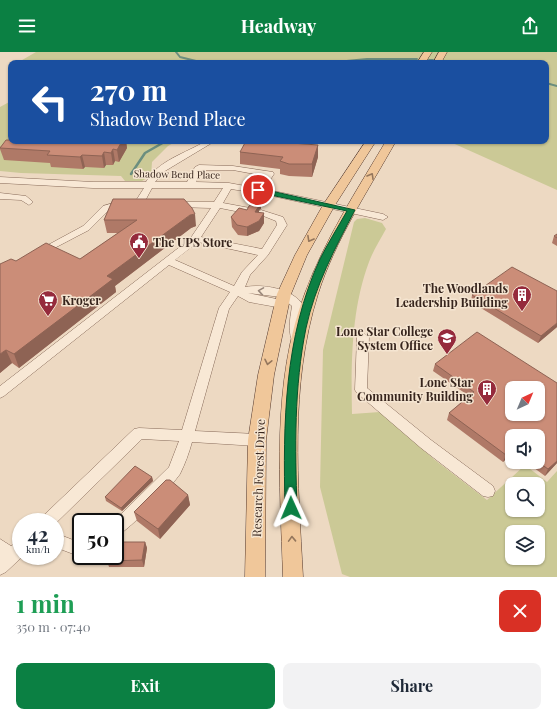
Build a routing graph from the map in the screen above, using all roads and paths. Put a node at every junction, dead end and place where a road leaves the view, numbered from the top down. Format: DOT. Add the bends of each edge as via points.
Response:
graph roads {
  1 [pos="206,144"];
  2 [pos="369,144"];
  3 [pos="389,144"];
  4 [pos="0,180"];
  5 [pos="149,185"];
  6 [pos="190,185"];
  7 [pos="229,186"];
  8 [pos="258,190"];
  9 [pos="0,196"];
  10 [pos="29,202"];
  11 [pos="139,202"];
  12 [pos="151,203"];
  13 [pos="166,204"];
  14 [pos="218,205"];
  15 [pos="329,205"];
  16 [pos="351,210"];
  17 [pos="250,211"];
  18 [pos="260,213"];
  19 [pos="384,217"];
  20 [pos="195,239"];
  21 [pos="264,253"];
  22 [pos="30,257"];
  23 [pos="168,261"];
  24 [pos="237,291"];
  25 [pos="283,299"];
  26 [pos="363,337"];
  27 [pos="299,344"];
  28 [pos="0,393"];
  29 [pos="186,436"];
  30 [pos="258,440"];
  31 [pos="488,491"];
  32 [pos="56,513"];
  33 [pos="124,522"];
  34 [pos="256,549"];
  35 [pos="11,550"];
  36 [pos="0,567"];
  37 [pos="294,575"];
  38 [pos="245,577"];
  39 [pos="255,577"];
  1 -- 5 [label="street" via="157,173"];
  2 -- 15 [label="main road, Research Forest Drive"];
  16 -- 3 [label="main road, one-way"];
  4 -- 5 [label="street, Shadow Bend Place" via="56,184"];
  5 -- 6 [label="street, Shadow Bend Place"];
  5 -- 11 [label="street"];
  6 -- 7 [label="street, Shadow Bend Place"];
  6 -- 8 [label="street" via="199,167 233,168 270,174"];
  7 -- 8 [label="street, Shadow Bend Place"];
  7 -- 14 [label="street"];
  8 -- 15 [label="street, Shadow Bend Place"];
  9 -- 10 [label="street" via="23,198"];
  11 -- 12 [label="street"];
  11 -- 22 [label="street" via="125,202 106,208 86,228"];
  13 -- 14 [label="street"];
  14 -- 17 [label="street"];
  14 -- 20 [label="street"];
  15 -- 16 [label="street, Shadow Bend Place"];
  15 -- 25 [label="main road, Research Forest Drive, one-way" via="301,255"];
  16 -- 19 [label="street, Shadow Bend Place"];
  16 -- 27 [label="main road" via="324,259 301,328"];
  18 -- 21 [label="street" via="280,219 282,225"];
  20 -- 21 [label="street"];
  20 -- 23 [label="street"];
  21 -- 24 [label="street" via="246,274"];
  23 -- 24 [label="street"];
  23 -- 28 [label="street"];
  24 -- 25 [label="street" via="253,289"];
  24 -- 29 [label="street" via="221,313"];
  25 -- 27 [label="street" via="298,305 294,327"];
  25 -- 30 [label="main road, Research Forest Drive, one-way" via="266,374"];
  26 -- 31 [label="street" via="361,390"];
  37 -- 27 [label="main road, one-way" via="289,443 293,377"];
  29 -- 30 [label="street"];
  29 -- 32 [label="street" via="139,433"];
  29 -- 33 [label="street" via="183,451 174,471"];
  30 -- 34 [label="main road, Research Forest Drive"];
  34 -- 38 [label="main road"];
  34 -- 39 [label="main road, Research Forest Drive"];
  35 -- 36 [label="street"];
}
